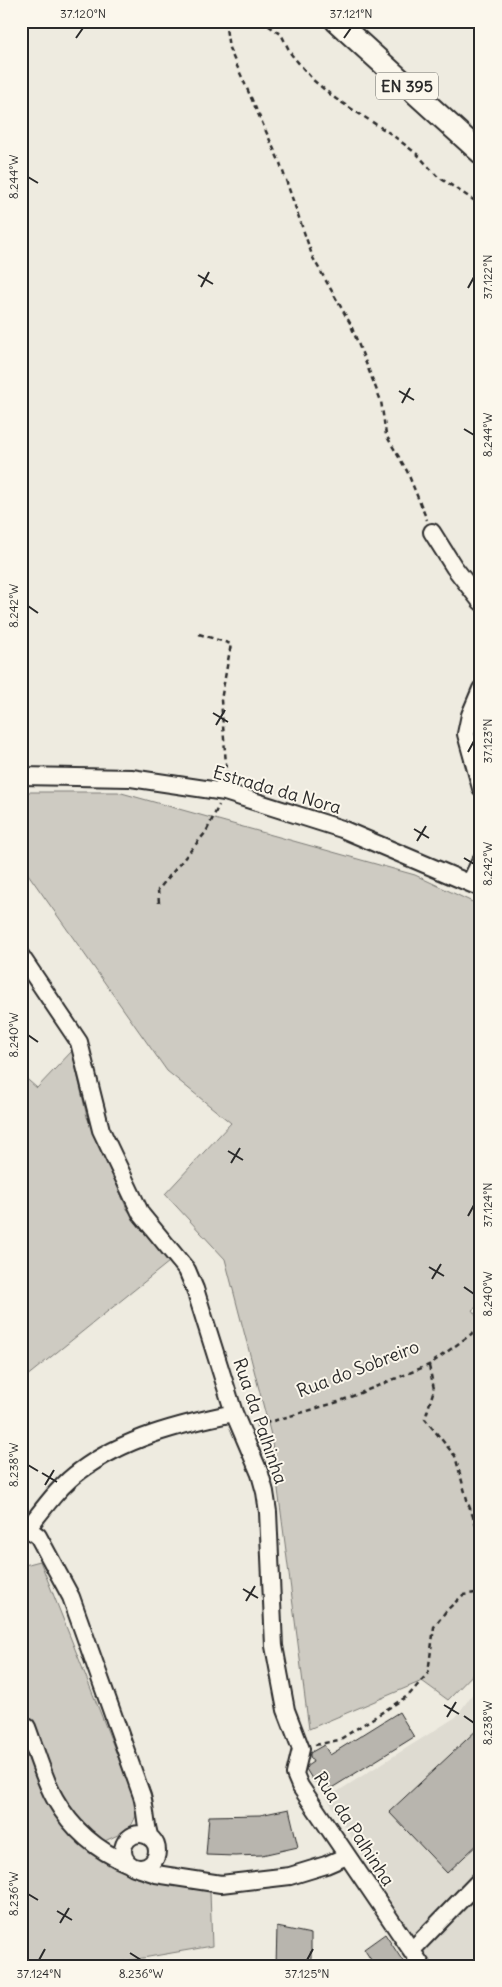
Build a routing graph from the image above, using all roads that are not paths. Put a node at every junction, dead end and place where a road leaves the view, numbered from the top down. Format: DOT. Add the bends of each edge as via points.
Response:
graph roads {
  1 [pos="338,24"];
  2 [pos="481,153"];
  3 [pos="432,532"];
  4 [pos="481,602"];
  5 [pos="481,689"];
  6 [pos="21,776"];
  7 [pos="481,788"];
  8 [pos="481,860"];
  9 [pos="475,886"];
  10 [pos="21,956"];
  11 [pos="234,1413"];
  12 [pos="25,1526"];
  13 [pos="27,1727"];
  14 [pos="146,1811"];
  15 [pos="130,1838"];
  16 [pos="93,1844"];
  17 [pos="153,1845"];
  18 [pos="347,1856"];
  19 [pos="131,1866"];
  20 [pos="175,1877"];
  21 [pos="481,1880"];
  22 [pos="411,1951"];
  23 [pos="422,1966"];
  1 -- 2 [label="main road, EN 395"];
  3 -- 4 [label="street"];
  5 -- 7 [label="street" via="470,714 466,734"];
  6 -- 9 [label="street, Estrada da Nora" via="131,778 225,792 342,829"];
  8 -- 9 [label="street"];
  10 -- 11 [label="street, Rua da Palhinha" via="79,1042 101,1130 141,1214 187,1270"];
  11 -- 12 [label="street" via="188,1423 113,1450 79,1471"];
  11 -- 18 [label="street, Rua da Palhinha" via="265,1492 274,1646 286,1710 301,1749 295,1774"];
  12 -- 14 [label="street" via="38,1536 71,1597"];
  13 -- 16 [label="street" via="55,1799 80,1833"];
  14 -- 15 [label="street" via="142,1824"];
  14 -- 17 [label="street" via="147,1830"];
  15 -- 16 [label="street" via="112,1846"];
  15 -- 17 [label="street" via="141,1834"];
  15 -- 19 [label="street" via="123,1848"];
  16 -- 19 [label="street"];
  17 -- 19 [label="street" via="151,1864 143,1868"];
  17 -- 20 [label="street" via="165,1870"];
  18 -- 20 [label="street" via="290,1876 221,1884"];
  18 -- 22 [label="street, Rua da Palhinha"];
  19 -- 20 [label="street"];
  21 -- 22 [label="street"];
  22 -- 23 [label="street, Rua da Palhinha"];
}
